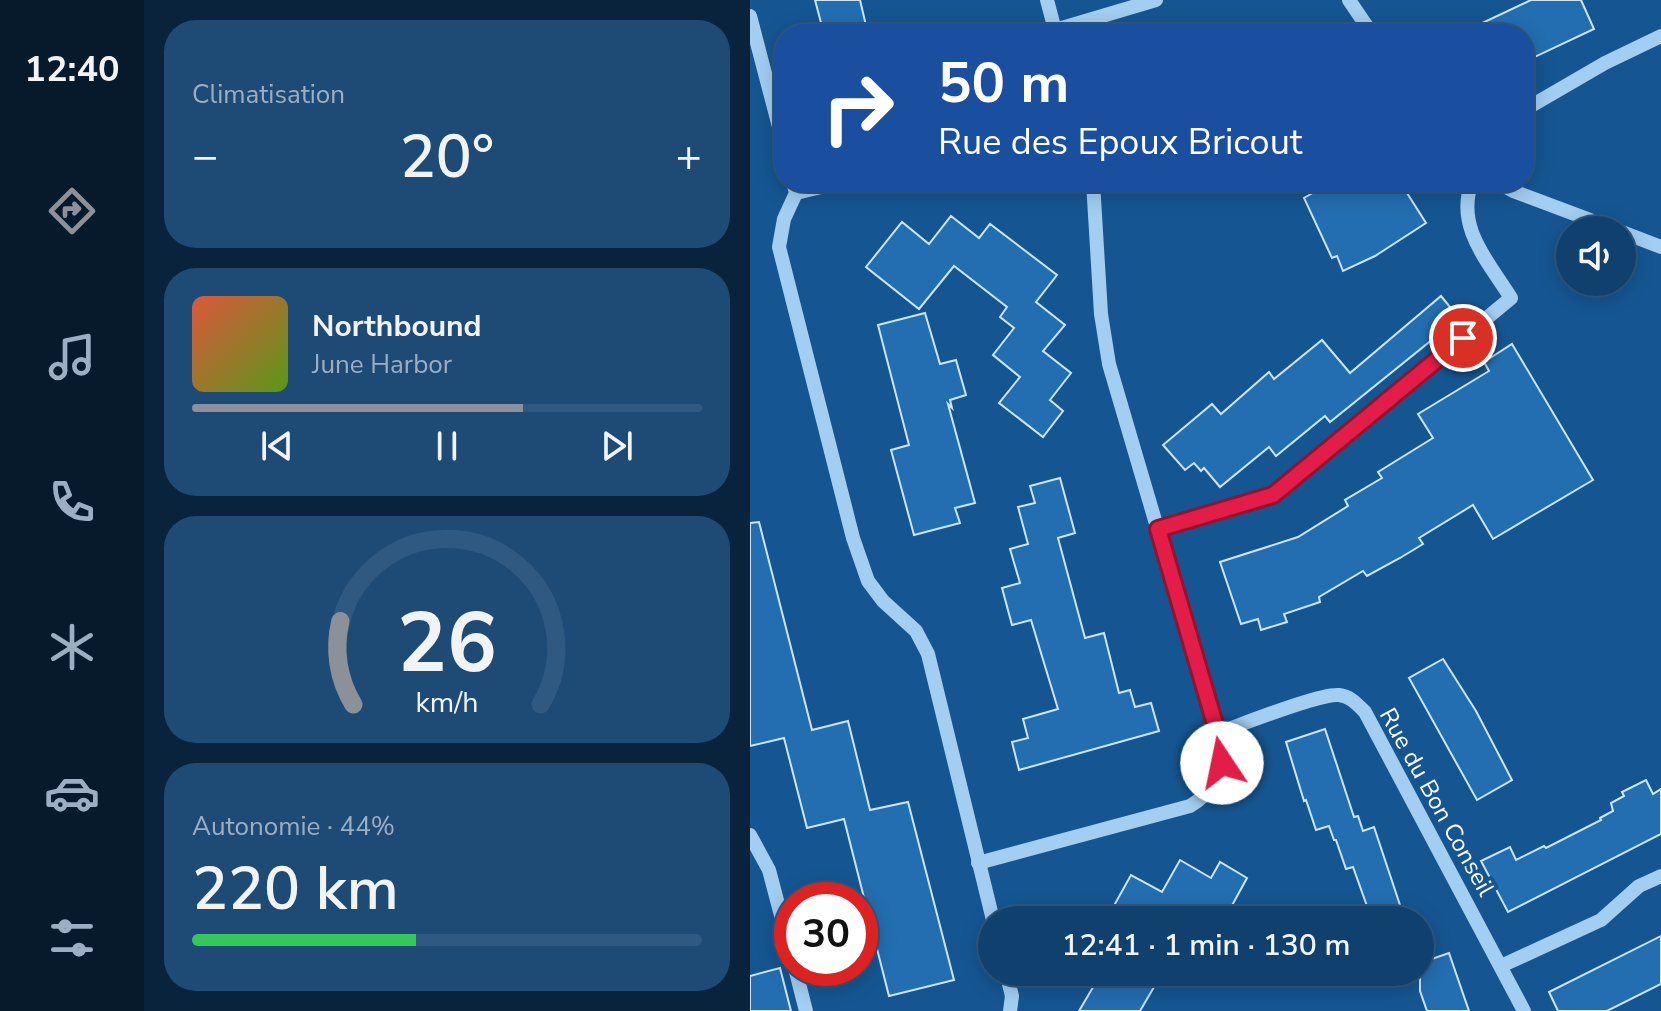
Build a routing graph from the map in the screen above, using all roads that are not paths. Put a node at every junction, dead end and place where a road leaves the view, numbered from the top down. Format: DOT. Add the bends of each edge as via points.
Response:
graph roads {
  1 [pos="1047,0"];
  2 [pos="1156,0"];
  3 [pos="1349,0"];
  4 [pos="750,16"];
  5 [pos="1054,24"];
  6 [pos="1081,24"];
  7 [pos="1365,24"];
  8 [pos="1661,36"];
  9 [pos="754,52"];
  10 [pos="1534,104"];
  11 [pos="774,115"];
  12 [pos="794,192"];
  13 [pos="1094,192"];
  14 [pos="1470,192"];
  15 [pos="1516,192"];
  16 [pos="1580,216"];
  17 [pos="1636,237"];
  18 [pos="1661,247"];
  19 [pos="1158,529"];
  20 [pos="1217,733"];
  21 [pos="750,835"];
  22 [pos="978,863"];
  23 [pos="1661,876"];
  24 [pos="774,889"];
  25 [pos="989,906"];
  26 [pos="1501,966"];
  27 [pos="800,986"];
  28 [pos="1010,986"];
  29 [pos="806,1011"];
  30 [pos="1010,1011"];
  31 [pos="1524,1011"];
  1 -- 5 [label="street"];
  2 -- 6 [label="street"];
  3 -- 7 [label="street"];
  4 -- 9 [label="street"];
  8 -- 10 [label="street"];
  9 -- 11 [label="street"];
  12 -- 22 [label="street" via="779,247 853,538 868,581 916,631 928,654"];
  13 -- 19 [label="street" via="1109,364"];
  14 -- 19 [label="street" via="1469,229 1511,298 1273,495"];
  15 -- 16 [label="street"];
  17 -- 18 [label="street"];
  19 -- 20 [label="street"];
  20 -- 22 [label="street" via="1222,763 1217,777 1190,806"];
  20 -- 26 [label="street, Rue du Bon Conseil" via="1325,696 1336,694 1356,702"];
  21 -- 24 [label="street"];
  22 -- 25 [label="street"];
  23 -- 26 [label="street" via="1639,886 1601,920"];
  26 -- 31 [label="street, Rue du Bon Conseil"];
  27 -- 29 [label="street"];
  28 -- 30 [label="street"];
}
